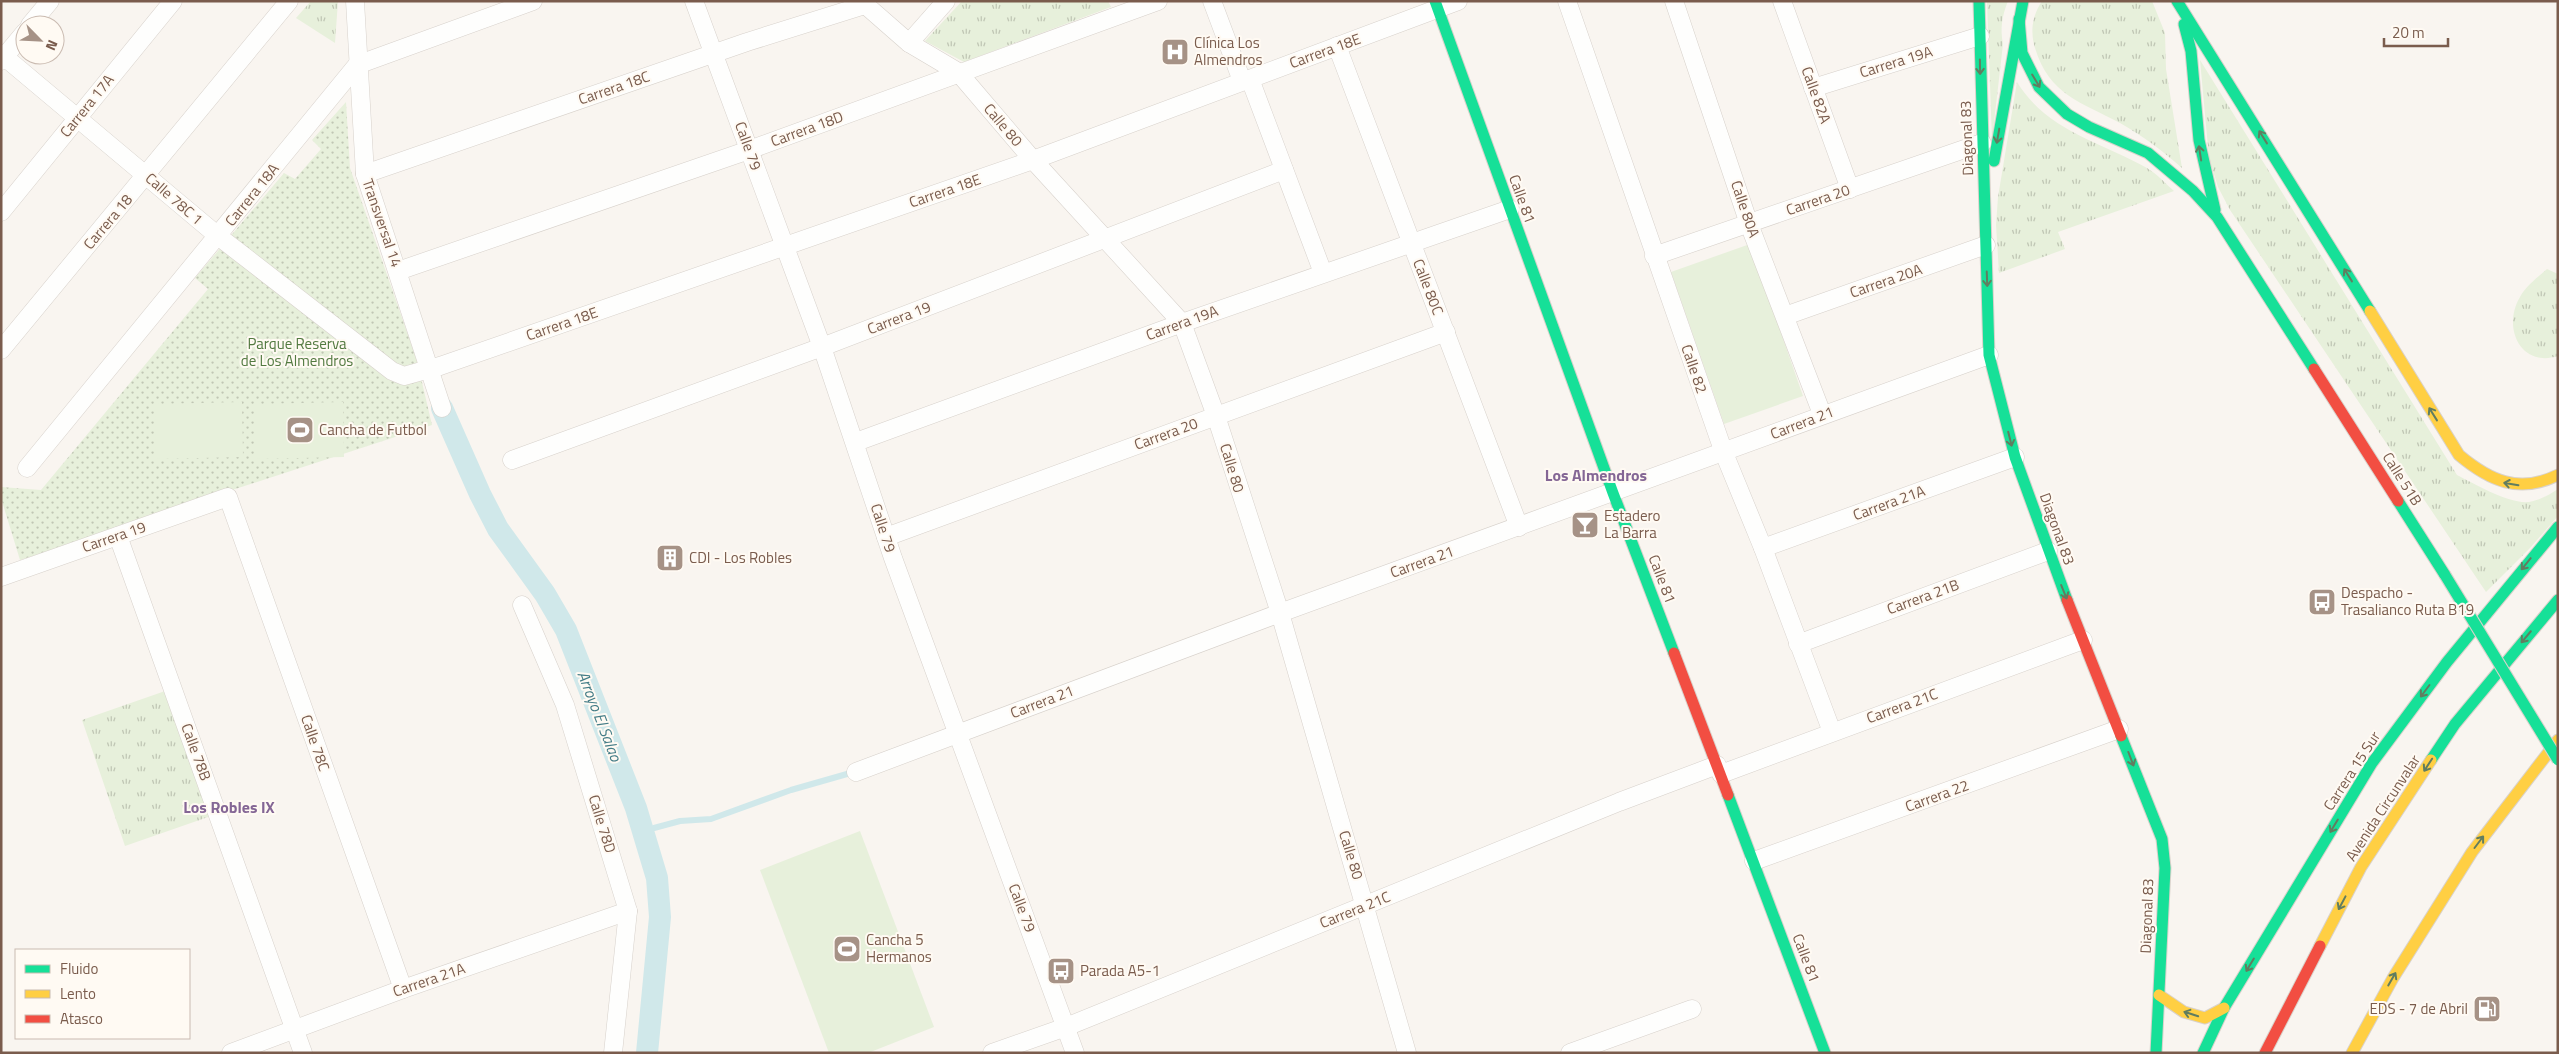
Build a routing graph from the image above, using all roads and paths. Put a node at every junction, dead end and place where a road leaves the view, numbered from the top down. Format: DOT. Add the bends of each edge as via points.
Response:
graph roads {
  1 [pos="50,1"];
  2 [pos="173,1"];
  3 [pos="289,1"];
  4 [pos="355,1"];
  5 [pos="532,1"];
  6 [pos="694,1"];
  7 [pos="946,1"];
  8 [pos="1158,1"];
  9 [pos="1212,1"];
  10 [pos="1458,1"];
  11 [pos="1567,1"];
  12 [pos="1674,1"];
  13 [pos="1782,1"];
  14 [pos="1979,1"];
  15 [pos="2023,1"];
  16 [pos="2176,1"];
  17 [pos="863,3"];
  18 [pos="1436,5"];
  19 [pos="38,15"];
  20 [pos="2019,19"];
  21 [pos="1980,36"];
  22 [pos="15,43"];
  23 [pos="909,43"];
  24 [pos="1337,46"];
  25 [pos="714,54"];
  26 [pos="2,57"];
  27 [pos="357,65"];
  28 [pos="958,72"];
  29 [pos="1246,80"];
  30 [pos="1813,88"];
  31 [pos="78,118"];
  32 [pos="1982,144"];
  33 [pos="749,150"];
  34 [pos="1033,160"];
  35 [pos="1284,170"];
  36 [pos="365,174"];
  37 [pos="147,175"];
  38 [pos="1850,189"];
  39 [pos="1510,209"];
  40 [pos="1,212"];
  41 [pos="1985,213"];
  42 [pos="2217,217"];
  43 [pos="1749,224"];
  44 [pos="218,236"];
  45 [pos="1106,238"];
  46 [pos="1410,243"];
  47 [pos="1986,245"];
  48 [pos="786,247"];
  49 [pos="1654,256"];
  50 [pos="398,271"];
  51 [pos="1322,274"];
  52 [pos="1785,316"];
  53 [pos="1182,323"];
  54 [pos="1446,332"];
  55 [pos="822,347"];
  56 [pos="1,350"];
  57 [pos="1989,355"];
  58 [pos="429,370"];
  59 [pos="442,408"];
  60 [pos="1822,414"];
  61 [pos="1216,416"];
  62 [pos="856,442"];
  63 [pos="1724,453"];
  64 [pos="2015,458"];
  65 [pos="512,460"];
  66 [pos="27,468"];
  67 [pos="2558,475"];
  68 [pos="1613,493"];
  69 [pos="228,497"];
  70 [pos="1519,527"];
  71 [pos="2558,527"];
  72 [pos="118,536"];
  73 [pos="886,536"];
  74 [pos="1763,548"];
  75 [pos="2048,551"];
  76 [pos="1,577"];
  77 [pos="2558,600"];
  78 [pos="522,605"];
  79 [pos="1280,613"];
  80 [pos="2083,640"];
  81 [pos="1798,644"];
  82 [pos="2119,729"];
  83 [pos="1832,732"];
  84 [pos="958,734"];
  85 [pos="2558,740"];
  86 [pos="2558,760"];
  87 [pos="1719,769"];
  88 [pos="856,772"];
  89 [pos="1754,861"];
  90 [pos="1366,905"];
  91 [pos="628,911"];
  92 [pos="403,989"];
  93 [pos="2159,995"];
  94 [pos="2224,1008"];
  95 [pos="1692,1009"];
  96 [pos="1066,1027"];
  97 [pos="295,1029"];
  98 [pos="231,1053"];
  99 [pos="304,1053"];
  100 [pos="613,1053"];
  101 [pos="992,1053"];
  102 [pos="1076,1053"];
  103 [pos="1407,1053"];
  104 [pos="1570,1053"];
  105 [pos="1825,1053"];
  106 [pos="2156,1053"];
  107 [pos="2203,1053"];
  108 [pos="2266,1053"];
  109 [pos="2352,1053"];
  1 -- 19 [label="street"];
  2 -- 31 [label="street, Carrera 17A"];
  3 -- 37 [label="street, Carrera 18"];
  4 -- 27 [label="street, Transversal 14"];
  5 -- 27 [label="street"];
  6 -- 25 [label="street, Calle 79"];
  7 -- 23 [label="street"];
  8 -- 28 [label="street, Carrera 18D"];
  9 -- 29 [label="street"];
  10 -- 18 [label="street, Carrera 18E"];
  11 -- 49 [label="street, Calle 82"];
  12 -- 43 [label="street, Calle 80A"];
  13 -- 30 [label="street, Calle 82A"];
  14 -- 21 [label="main road, Diagonal 83"];
  15 -- 20 [label="main road"];
  42 -- 16 [label="main road, one-way" via="2198,144 2192,54"];
  67 -- 16 [label="main road, one-way" via="2534,485 2515,485 2476,471 2459,455 2216,60"];
  17 -- 23 [label="street, Calle 80"];
  17 -- 25 [label="street, Carrera 18C"];
  18 -- 24 [label="street, Carrera 18E"];
  18 -- 39 [label="main road, Calle 81"];
  20 -- 41 [label="main road, one-way"];
  20 -- 42 [label="main road, one-way" via="2022,53 2036,84 2060,110 2147,153 2180,176"];
  21 -- 30 [label="street, Carrera 19A"];
  21 -- 32 [label="main road, Diagonal 83, one-way"];
  22 -- 26 [label="street"];
  23 -- 28 [label="street, Calle 80"];
  24 -- 29 [label="street, Carrera 18E"];
  24 -- 46 [label="street, Calle 80C"];
  25 -- 33 [label="street, Calle 79"];
  25 -- 36 [label="street, Carrera 18C"];
  26 -- 31 [label="street, Calle 78C 1"];
  27 -- 36 [label="street, Transversal 14"];
  27 -- 44 [label="street, Carrera 18A"];
  28 -- 33 [label="street, Carrera 18D"];
  28 -- 34 [label="street, Calle 80"];
  29 -- 34 [label="street, Carrera 18E"];
  29 -- 35 [label="street"];
  30 -- 38 [label="street, Calle 82A"];
  31 -- 37 [label="street, Calle 78C 1"];
  31 -- 40 [label="street, Carrera 17A"];
  32 -- 38 [label="street, Carrera 20"];
  32 -- 41 [label="main road, Diagonal 83"];
  33 -- 48 [label="street, Calle 79"];
  33 -- 50 [label="street, Carrera 18D"];
  34 -- 45 [label="street, Calle 80"];
  34 -- 48 [label="street, Carrera 18E"];
  35 -- 45 [label="street, Carrera 19"];
  35 -- 51 [label="street"];
  36 -- 50 [label="street, Transversal 14"];
  37 -- 44 [label="street, Calle 78C 1"];
  37 -- 56 [label="street, Carrera 18"];
  38 -- 43 [label="street, Carrera 20"];
  39 -- 46 [label="street, Carrera 19A"];
  39 -- 68 [label="main road, Calle 81"];
  41 -- 47 [label="main road, Diagonal 83"];
  42 -- 86 [label="main road, Calle 51B, bridge" via="2445,574"];
  43 -- 49 [label="street, Carrera 20"];
  43 -- 52 [label="street, Calle 80A"];
  44 -- 58 [label="street, Calle 78C 1" via="392,371 404,376"];
  44 -- 66 [label="street, Carrera 18A"];
  45 -- 53 [label="street, Calle 80"];
  45 -- 55 [label="street, Carrera 19"];
  46 -- 51 [label="street, Carrera 19A"];
  46 -- 54 [label="street, Calle 80C"];
  47 -- 52 [label="street, Carrera 20A"];
  47 -- 57 [label="main road, Diagonal 83, one-way"];
  48 -- 55 [label="street, Calle 79"];
  48 -- 58 [label="street, Carrera 18E"];
  49 -- 63 [label="street, Calle 82"];
  50 -- 58 [label="street, Transversal 14"];
  51 -- 53 [label="street, Carrera 19A"];
  52 -- 60 [label="street, Calle 80A"];
  53 -- 61 [label="street, Calle 80"];
  53 -- 62 [label="street, Carrera 19A"];
  54 -- 61 [label="street, Carrera 20"];
  54 -- 70 [label="street, Calle 80C"];
  55 -- 62 [label="street, Calle 79"];
  55 -- 65 [label="street, Carrera 19"];
  57 -- 60 [label="street, Carrera 21"];
  57 -- 64 [label="main road, Diagonal 83, one-way"];
  58 -- 59 [label="street, Transversal 14"];
  60 -- 63 [label="street, Carrera 21"];
  61 -- 73 [label="street, Carrera 20"];
  61 -- 79 [label="street, Calle 80"];
  62 -- 73 [label="street, Calle 79"];
  63 -- 68 [label="street, Carrera 21"];
  63 -- 74 [label="street, Calle 82"];
  64 -- 74 [label="street, Carrera 21A"];
  64 -- 75 [label="main road, Diagonal 83"];
  68 -- 70 [label="street, Carrera 21"];
  68 -- 87 [label="main road, Calle 81"];
  69 -- 72 [label="street, Carrera 19"];
  69 -- 92 [label="street, Calle 78C"];
  70 -- 79 [label="street, Carrera 21"];
  71 -- 94 [label="main road, Carrera 15 Sur, one-way" via="2447,662 2372,763"];
  72 -- 76 [label="street, Carrera 19"];
  72 -- 97 [label="street, Calle 78B"];
  73 -- 84 [label="street, Calle 79"];
  74 -- 81 [label="street, Calle 82"];
  75 -- 80 [label="main road, Diagonal 83, one-way"];
  75 -- 81 [label="street, Carrera 21B"];
  77 -- 108 [label="main road, Avenida Circunvalar, one-way" via="2455,724 2362,867"];
  78 -- 91 [label="street, Calle 78D" via="565,705"];
  79 -- 84 [label="street, Carrera 21"];
  79 -- 90 [label="street, Calle 80"];
  80 -- 82 [label="main road, Diagonal 83"];
  80 -- 83 [label="street, Carrera 21C"];
  81 -- 83 [label="street, Calle 82"];
  82 -- 89 [label="street, Carrera 22"];
  82 -- 93 [label="main road, Diagonal 83, one-way" via="2162,839 2165,868"];
  83 -- 87 [label="street, Carrera 21C"];
  84 -- 88 [label="street, Carrera 21"];
  84 -- 96 [label="street, Calle 79"];
  109 -- 85 [label="main road, one-way" via="2393,978 2472,852"];
  87 -- 89 [label="main road, Calle 81"];
  87 -- 90 [label="street, Carrera 21C" via="1619,802"];
  89 -- 105 [label="main road, Calle 81"];
  90 -- 96 [label="street, Carrera 21C"];
  90 -- 103 [label="street, Calle 80"];
  91 -- 92 [label="street, Carrera 21A"];
  91 -- 100 [label="street, Calle 78D"];
  92 -- 97 [label="street, Carrera 21A"];
  94 -- 93 [label="main road, one-way" via="2205,1018 2184,1012"];
  93 -- 106 [label="main road, Diagonal 83"];
  94 -- 107 [label="main road, Carrera 15 Sur"];
  95 -- 104 [label="street"];
  96 -- 101 [label="street, Carrera 21C"];
  96 -- 102 [label="street, Calle 79"];
  97 -- 98 [label="street, Carrera 21A"];
  97 -- 99 [label="street, Calle 78B"];
}
